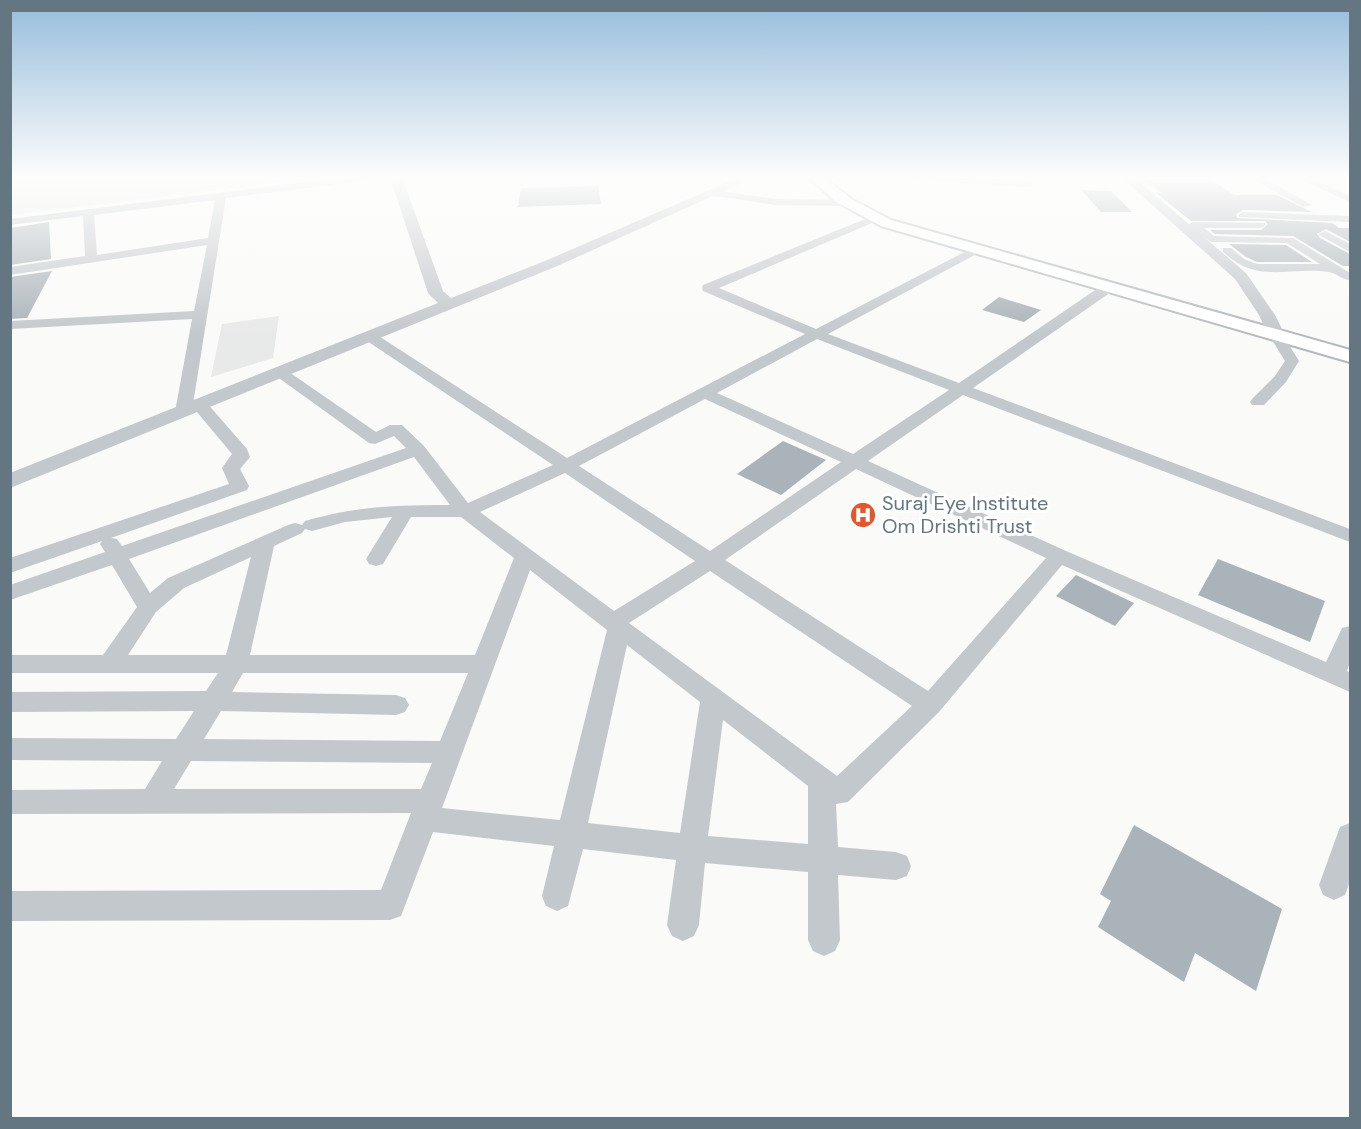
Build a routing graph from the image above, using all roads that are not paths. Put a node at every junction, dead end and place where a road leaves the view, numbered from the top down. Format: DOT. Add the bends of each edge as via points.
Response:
graph roads {
  1 [pos="88,230"];
  2 [pos="215,230"];
  3 [pos="414,230"];
  4 [pos="628,230"];
  5 [pos="847,230"];
  6 [pos="914,230"];
  7 [pos="1192,230"];
  8 [pos="1198,230"];
  9 [pos="1325,234"];
  10 [pos="213,241"];
  11 [pos="1210,242"];
  12 [pos="978,249"];
  13 [pos="1350,249"];
  14 [pos="1230,250"];
  15 [pos="1309,252"];
  16 [pos="91,260"];
  17 [pos="1335,268"];
  18 [pos="10,271"];
  19 [pos="1350,274"];
  20 [pos="1241,276"];
  21 [pos="1109,287"];
  22 [pos="450,305"];
  23 [pos="200,315"];
  24 [pos="10,326"];
  25 [pos="816,334"];
  26 [pos="1276,335"];
  27 [pos="369,336"];
  28 [pos="1350,356"];
  29 [pos="280,373"];
  30 [pos="961,389"];
  31 [pos="705,393"];
  32 [pos="1258,402"];
  33 [pos="200,405"];
  34 [pos="183,412"];
  35 [pos="418,450"];
  36 [pos="855,462"];
  37 [pos="566,466"];
  38 [pos="10,481"];
  39 [pos="405,511"];
  40 [pos="466,511"];
  41 [pos="103,534"];
  42 [pos="1350,536"];
  43 [pos="265,542"];
  44 [pos="117,556"];
  45 [pos="525,556"];
  46 [pos="1059,556"];
  47 [pos="376,559"];
  48 [pos="710,561"];
  49 [pos="10,566"];
  50 [pos="10,593"];
  51 [pos="148,607"];
  52 [pos="616,625"];
  53 [pos="1350,634"];
  54 [pos="10,663"];
  55 [pos="110,663"];
  56 [pos="236,664"];
  57 [pos="484,664"];
  58 [pos="1342,679"];
  59 [pos="714,699"];
  60 [pos="213,701"];
  61 [pos="10,702"];
  62 [pos="396,705"];
  63 [pos="930,705"];
  64 [pos="10,749"];
  65 [pos="183,750"];
  66 [pos="449,752"];
  67 [pos="822,781"];
  68 [pos="10,802"];
  69 [pos="152,802"];
  70 [pos="426,812"];
  71 [pos="571,835"];
  72 [pos="1350,836"];
  73 [pos="692,848"];
  74 [pos="823,860"];
  75 [pos="896,867"];
  76 [pos="1334,885"];
  77 [pos="557,896"];
  78 [pos="10,906"];
  79 [pos="683,925"];
  80 [pos="824,940"];
  1 -- 16 [label="street"];
  2 -- 10 [label="street"];
  3 -- 22 [label="street" via="436,293"];
  4 -- 22 [label="street"];
  5 -- 25 [label="street" via="708,288"];
  6 -- 12 [label="main road"];
  7 -- 11 [label="street"];
  8 -- 11 [label="street"];
  9 -- 13 [label="street"];
  10 -- 16 [label="street"];
  10 -- 23 [label="street"];
  11 -- 14 [label="street"];
  11 -- 15 [label="street" via="1289,240"];
  11 -- 20 [label="street"];
  12 -- 21 [label="main road"];
  12 -- 25 [label="street"];
  14 -- 15 [label="street"];
  14 -- 17 [label="street" via="1240,262 1255,268"];
  15 -- 17 [label="street"];
  16 -- 18 [label="street"];
  17 -- 19 [label="street"];
  19 -- 20 [label="street"];
  20 -- 26 [label="street" via="1268,315"];
  21 -- 26 [label="main road"];
  21 -- 30 [label="street"];
  22 -- 27 [label="street"];
  23 -- 24 [label="street"];
  23 -- 34 [label="street"];
  25 -- 30 [label="street"];
  25 -- 31 [label="street"];
  26 -- 28 [label="main road"];
  26 -- 32 [label="street" via="1292,361 1281,379"];
  27 -- 29 [label="street"];
  27 -- 37 [label="street"];
  29 -- 33 [label="street"];
  29 -- 35 [label="street" via="375,439 396,429"];
  30 -- 36 [label="street"];
  30 -- 42 [label="street"];
  31 -- 36 [label="street"];
  31 -- 37 [label="street"];
  33 -- 34 [label="street"];
  33 -- 41 [label="street" via="241,453 231,468 240,486"];
  34 -- 38 [label="street"];
  35 -- 40 [label="street"];
  35 -- 44 [label="street"];
  36 -- 46 [label="street"];
  36 -- 48 [label="street"];
  37 -- 40 [label="street"];
  37 -- 48 [label="street"];
  39 -- 40 [label="street"];
  39 -- 43 [label="street" via="343,516"];
  39 -- 47 [label="street"];
  40 -- 45 [label="street"];
  41 -- 44 [label="street"];
  41 -- 49 [label="street"];
  43 -- 51 [label="street" via="176,583"];
  43 -- 56 [label="street"];
  44 -- 50 [label="street"];
  44 -- 51 [label="street"];
  45 -- 52 [label="street"];
  45 -- 57 [label="street"];
  46 -- 58 [label="street"];
  46 -- 63 [label="street"];
  48 -- 52 [label="street"];
  48 -- 63 [label="street"];
  51 -- 55 [label="street"];
  52 -- 59 [label="street"];
  52 -- 71 [label="street"];
  53 -- 58 [label="street"];
  54 -- 55 [label="street"];
  55 -- 56 [label="street"];
  56 -- 57 [label="street"];
  56 -- 60 [label="street"];
  57 -- 66 [label="street"];
  59 -- 67 [label="street"];
  59 -- 73 [label="street"];
  60 -- 61 [label="street"];
  60 -- 62 [label="street"];
  60 -- 65 [label="street"];
  63 -- 67 [label="street" via="838,793"];
  64 -- 65 [label="street"];
  65 -- 66 [label="street"];
  65 -- 69 [label="street"];
  66 -- 70 [label="street"];
  67 -- 74 [label="street"];
  68 -- 69 [label="street"];
  69 -- 70 [label="street"];
  70 -- 71 [label="street" via="429,819"];
  70 -- 78 [label="street" via="390,905"];
  71 -- 73 [label="street"];
  71 -- 77 [label="street"];
  72 -- 76 [label="street"];
  73 -- 74 [label="street"];
  73 -- 79 [label="street"];
  74 -- 75 [label="street"];
  74 -- 80 [label="street"];
}
